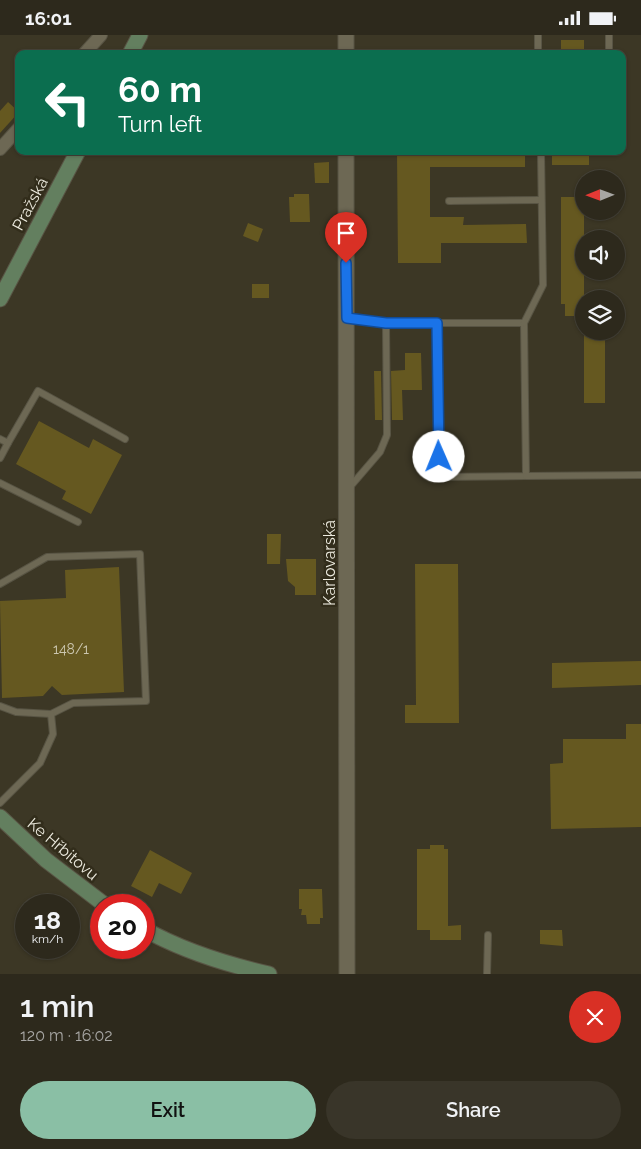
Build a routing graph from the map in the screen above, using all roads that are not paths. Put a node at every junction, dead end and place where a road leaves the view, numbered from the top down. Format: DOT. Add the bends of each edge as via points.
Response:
graph roads {
  1 [pos="100,35"];
  2 [pos="140,35"];
  3 [pos="346,35"];
  4 [pos="538,35"];
  5 [pos="609,35"];
  6 [pos="87,50"];
  7 [pos="132,50"];
  8 [pos="346,50"];
  9 [pos="538,50"];
  10 [pos="609,50"];
  11 [pos="15,132"];
  12 [pos="0,149"];
  13 [pos="76,155"];
  14 [pos="346,155"];
  15 [pos="541,155"];
  16 [pos="542,200"];
  17 [pos="449,201"];
  18 [pos="0,299"];
  19 [pos="347,318"];
  20 [pos="386,323"];
  21 [pos="437,323"];
  22 [pos="524,323"];
  23 [pos="0,439"];
  24 [pos="125,439"];
  25 [pos="8,443"];
  26 [pos="0,458"];
  27 [pos="641,475"];
  28 [pos="526,476"];
  29 [pos="0,483"];
  30 [pos="347,491"];
  31 [pos="78,522"];
  32 [pos="0,583"];
  33 [pos="0,706"];
  34 [pos="51,714"];
  35 [pos="0,803"];
  36 [pos="0,817"];
  37 [pos="91,894"];
  38 [pos="155,934"];
  39 [pos="488,935"];
  40 [pos="269,974"];
  41 [pos="348,974"];
  42 [pos="487,974"];
  1 -- 6 [label="street"];
  2 -- 7 [label="main road"];
  3 -- 8 [label="street"];
  4 -- 9 [label="lane"];
  5 -- 10 [label="lane"];
  11 -- 12 [label="street"];
  13 -- 18 [label="main road, Pražská"];
  14 -- 19 [label="street, Karlovarská"];
  15 -- 16 [label="lane"];
  16 -- 17 [label="lane"];
  16 -- 22 [label="lane" via="543,285"];
  19 -- 20 [label="lane"];
  19 -- 30 [label="street, Karlovarská"];
  20 -- 21 [label="lane"];
  20 -- 30 [label="lane" via="387,435 380,452"];
  21 -- 22 [label="lane"];
  21 -- 28 [label="lane" via="439,477"];
  22 -- 28 [label="lane"];
  23 -- 25 [label="lane"];
  24 -- 25 [label="lane" via="38,391"];
  25 -- 26 [label="lane"];
  27 -- 28 [label="lane"];
  29 -- 31 [label="lane"];
  30 -- 41 [label="street, Karlovarská"];
  32 -- 34 [label="lane" via="47,557 140,554 146,701 73,703"];
  33 -- 34 [label="lane" via="16,712"];
  34 -- 35 [label="lane" via="53,734 40,763"];
  36 -- 37 [label="main road, Ke Hřbitovu" via="46,860"];
  38 -- 40 [label="main road" via="235,967"];
  39 -- 42 [label="lane"];
}
